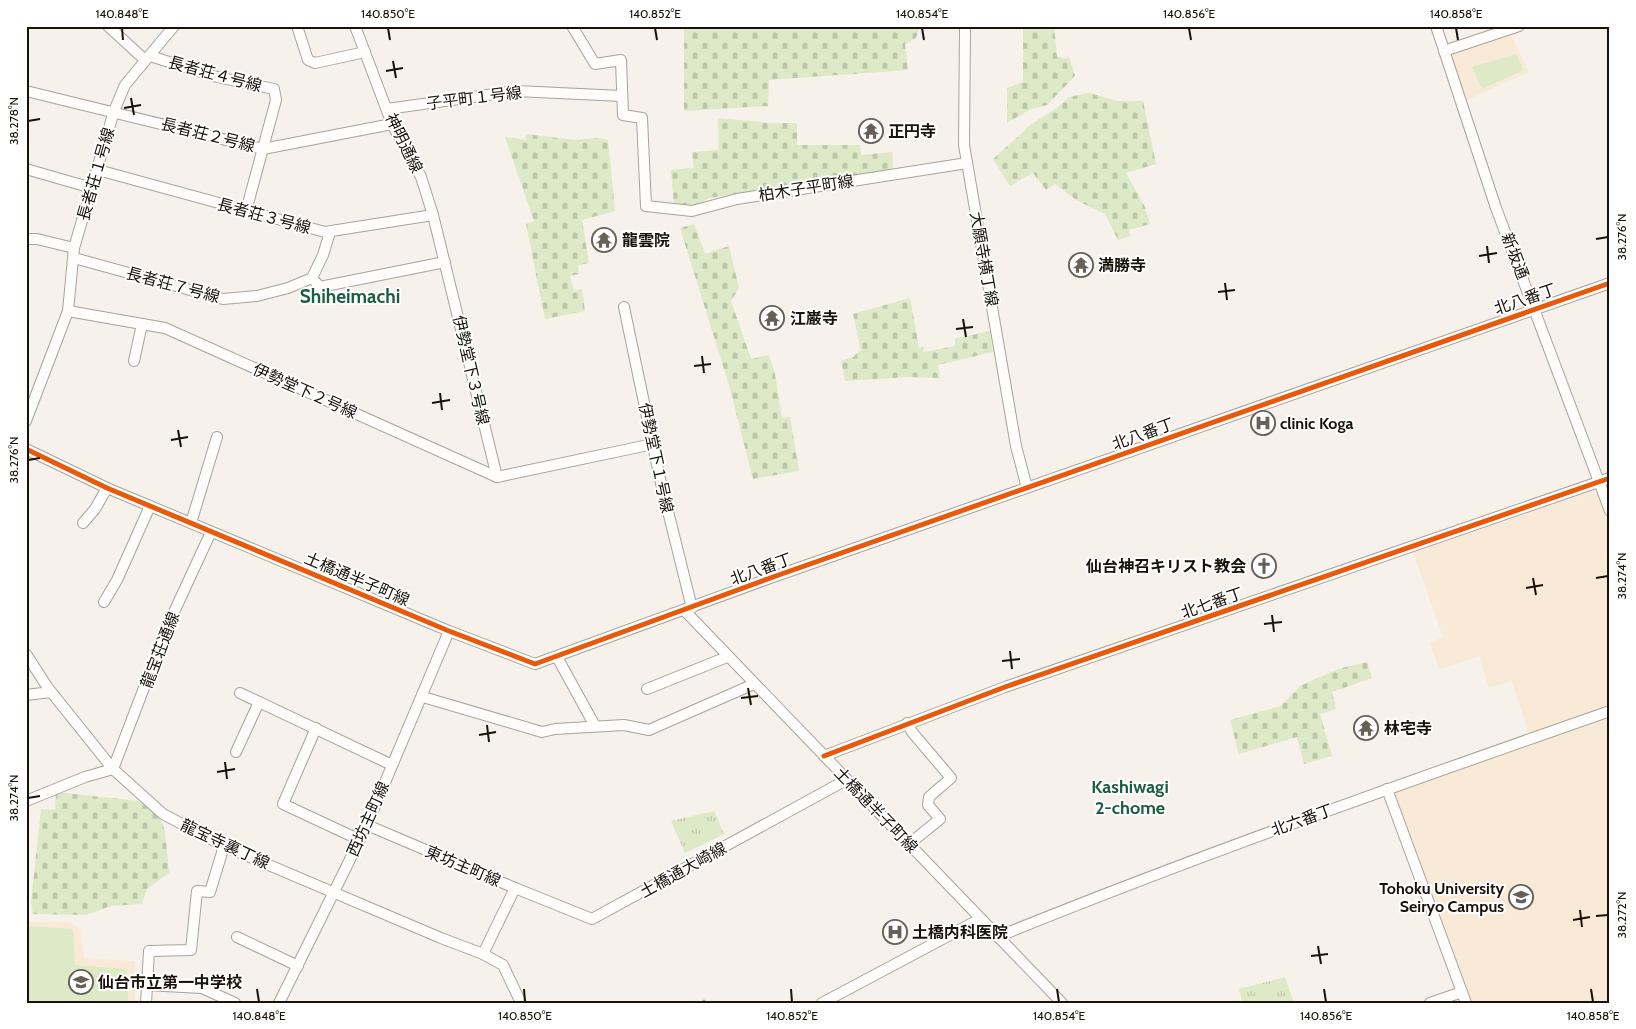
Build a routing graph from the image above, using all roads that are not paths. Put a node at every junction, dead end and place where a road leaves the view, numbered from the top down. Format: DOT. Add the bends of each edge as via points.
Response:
graph roads {
  1 [pos="108,26"];
  2 [pos="174,26"];
  3 [pos="297,26"];
  4 [pos="355,26"];
  5 [pos="572,26"];
  6 [pos="965,26"];
  7 [pos="1436,26"];
  8 [pos="1519,26"];
  9 [pos="1444,50"];
  10 [pos="365,52"];
  11 [pos="147,58"];
  12 [pos="26,91"];
  13 [pos="622,96"];
  14 [pos="387,109"];
  15 [pos="114,111"];
  16 [pos="392,124"];
  17 [pos="264,149"];
  18 [pos="967,163"];
  19 [pos="26,169"];
  20 [pos="98,170"];
  21 [pos="92,188"];
  22 [pos="246,211"];
  23 [pos="434,214"];
  24 [pos="330,232"];
  25 [pos="26,239"];
  26 [pos="74,253"];
  27 [pos="446,262"];
  28 [pos="312,278"];
  29 [pos="1610,283"];
  30 [pos="624,307"];
  31 [pos="1536,310"];
  32 [pos="68,311"];
  33 [pos="142,324"];
  34 [pos="134,361"];
  35 [pos="26,421"];
  36 [pos="217,437"];
  37 [pos="653,444"];
  38 [pos="26,449"];
  39 [pos="497,477"];
  40 [pos="1610,478"];
  41 [pos="1600,482"];
  42 [pos="107,488"];
  43 [pos="1027,488"];
  44 [pos="150,506"];
  45 [pos="1610,512"];
  46 [pos="83,523"];
  47 [pos="191,523"];
  48 [pos="211,532"];
  49 [pos="104,602"];
  50 [pos="688,610"];
  51 [pos="449,631"];
  52 [pos="26,654"];
  53 [pos="557,657"];
  54 [pos="727,657"];
  55 [pos="754,684"];
  56 [pos="647,689"];
  57 [pos="51,692"];
  58 [pos="240,693"];
  59 [pos="26,695"];
  60 [pos="423,697"];
  61 [pos="259,702"];
  62 [pos="1610,711"];
  63 [pos="907,723"];
  64 [pos="595,726"];
  65 [pos="316,728"];
  66 [pos="236,752"];
  67 [pos="824,756"];
  68 [pos="392,764"];
  69 [pos="113,769"];
  70 [pos="846,780"];
  71 [pos="1387,789"];
  72 [pos="26,801"];
  73 [pos="367,825"];
  74 [pos="360,840"];
  75 [pos="909,844"];
  76 [pos="224,846"];
  77 [pos="515,888"];
  78 [pos="334,893"];
  79 [pos="980,919"];
  80 [pos="237,937"];
  81 [pos="997,937"];
  82 [pos="483,954"];
  83 [pos="298,966"];
  84 [pos="146,985"];
  85 [pos="1462,992"];
  86 [pos="840,998"];
  87 [pos="146,1003"];
  88 [pos="235,1003"];
  89 [pos="279,1003"];
  90 [pos="521,1003"];
  91 [pos="822,1003"];
  92 [pos="1062,1003"];
  93 [pos="1430,1003"];
  94 [pos="1466,1003"];
  1 -- 11 [label="street, 長者荘４号線"];
  2 -- 11 [label="street, 長者荘１号線"];
  3 -- 10 [label="street" via="308,60 315,63"];
  4 -- 10 [label="street, 神明通線"];
  5 -- 13 [label="street" via="595,64 621,60"];
  6 -- 18 [label="street, 大願寺横丁線" via="964,145"];
  7 -- 9 [label="street, 新坂通"];
  8 -- 9 [label="street"];
  9 -- 31 [label="street, 新坂通" via="1496,208"];
  10 -- 14 [label="street, 神明通線"];
  11 -- 15 [label="street, 長者荘１号線" via="125,85"];
  11 -- 17 [label="street, 長者荘４号線" via="274,88 276,100"];
  12 -- 15 [label="street, 長者荘２号線"];
  13 -- 14 [label="street, 子平町１号線" via="516,91"];
  13 -- 18 [label="street, 柏木子平町線" via="623,115 642,118 646,206 692,211 737,198"];
  14 -- 16 [label="street, 神明通線"];
  15 -- 17 [label="street, 長者荘２号線"];
  15 -- 20 [label="street, 長者荘１号線"];
  16 -- 17 [label="street, 長者荘２号線"];
  16 -- 23 [label="street, 神明通線" via="420,177"];
  17 -- 22 [label="street, 長者荘４号線"];
  18 -- 43 [label="street, 大願寺横丁線" via="1016,446"];
  19 -- 21 [label="street"];
  20 -- 21 [label="street, 長者荘１号線"];
  20 -- 22 [label="street, 長者荘３号線"];
  21 -- 26 [label="street, 長者荘１号線"];
  22 -- 24 [label="street, 長者荘３号線"];
  23 -- 24 [label="street, 長者荘３号線"];
  23 -- 27 [label="street, 神明通線"];
  24 -- 28 [label="street"];
  25 -- 26 [label="street, 長者荘７号線" via="37,239"];
  26 -- 28 [label="street, 長者荘７号線" via="223,300 257,296"];
  26 -- 32 [label="street, 長者荘１号線"];
  27 -- 28 [label="street" via="320,287"];
  27 -- 39 [label="street, 伊勢堂下３号線"];
  29 -- 31 [label="street, 北八番丁"];
  30 -- 37 [label="street, 伊勢堂下１号線"];
  31 -- 41 [label="street, 新坂通"];
  31 -- 43 [label="street, 北八番丁"];
  32 -- 33 [label="street, 伊勢堂下２号線"];
  32 -- 35 [label="street"];
  33 -- 34 [label="street"];
  33 -- 39 [label="street, 伊勢堂下２号線" via="165,328"];
  36 -- 47 [label="street"];
  37 -- 39 [label="street"];
  37 -- 50 [label="street, 伊勢堂下１号線"];
  38 -- 42 [label="street, 土橋通半子町線"];
  40 -- 41 [label="street, 北七番丁"];
  41 -- 45 [label="street, 新坂通"];
  41 -- 63 [label="street, 北七番丁"];
  42 -- 44 [label="street, 土橋通半子町線"];
  42 -- 46 [label="street" via="95,510"];
  43 -- 50 [label="street, 北八番丁"];
  44 -- 47 [label="street, 土橋通半子町線"];
  44 -- 49 [label="street"];
  47 -- 48 [label="street, 土橋通半子町線"];
  48 -- 51 [label="street, 土橋通半子町線"];
  48 -- 69 [label="street, 龍宝荘通線" via="168,625"];
  50 -- 53 [label="street, 土橋通半子町線"];
  50 -- 54 [label="street, 土橋通半子町線"];
  51 -- 53 [label="street, 土橋通半子町線" via="529,663"];
  51 -- 60 [label="street, 西坊主町線"];
  52 -- 57 [label="street, 龍宝寺裏丁線"];
  53 -- 64 [label="street"];
  54 -- 55 [label="street, 土橋通半子町線"];
  54 -- 56 [label="street"];
  55 -- 64 [label="street" via="649,730 624,725"];
  55 -- 67 [label="street, 土橋通半子町線"];
  57 -- 59 [label="street"];
  57 -- 69 [label="street, 龍宝寺裏丁線"];
  58 -- 61 [label="street"];
  60 -- 64 [label="street" via="542,732"];
  60 -- 68 [label="street, 西坊主町線"];
  61 -- 65 [label="street"];
  61 -- 66 [label="street"];
  62 -- 71 [label="street, 北六番丁"];
  63 -- 67 [label="street, 北七番丁"];
  63 -- 75 [label="street" via="951,778 929,797 928,805 940,819"];
  65 -- 68 [label="street"];
  65 -- 74 [label="street" via="283,804"];
  67 -- 70 [label="street, 土橋通半子町線"];
  68 -- 73 [label="street, 西坊主町線"];
  69 -- 72 [label="street"];
  69 -- 76 [label="street, 龍宝寺裏丁線" via="163,814"];
  70 -- 75 [label="street, 土橋通半子町線"];
  70 -- 77 [label="street, 土橋通大崎線" via="592,919"];
  71 -- 81 [label="street, 北六番丁"];
  71 -- 85 [label="street"];
  73 -- 74 [label="street, 西坊主町線"];
  73 -- 77 [label="street, 東坊主町線"];
  74 -- 78 [label="street, 西坊主町線"];
  75 -- 79 [label="street, 土橋通半子町線"];
  76 -- 78 [label="street, 龍宝寺裏丁線"];
  76 -- 84 [label="street" via="210,892 197,890 191,950 148,951"];
  77 -- 82 [label="street, 東坊主町線"];
  78 -- 82 [label="street, 龍宝寺裏丁線"];
  78 -- 83 [label="street, 西坊主町線"];
  79 -- 81 [label="street, 土橋通半子町線"];
  79 -- 86 [label="street"];
  80 -- 83 [label="street"];
  81 -- 92 [label="street, 土橋通半子町線"];
  82 -- 90 [label="street" via="503,965"];
  83 -- 89 [label="street, 西坊主町線"];
  84 -- 87 [label="street"];
  84 -- 88 [label="street" via="202,988"];
  85 -- 93 [label="street"];
  85 -- 94 [label="street"];
  86 -- 91 [label="street"];
}
